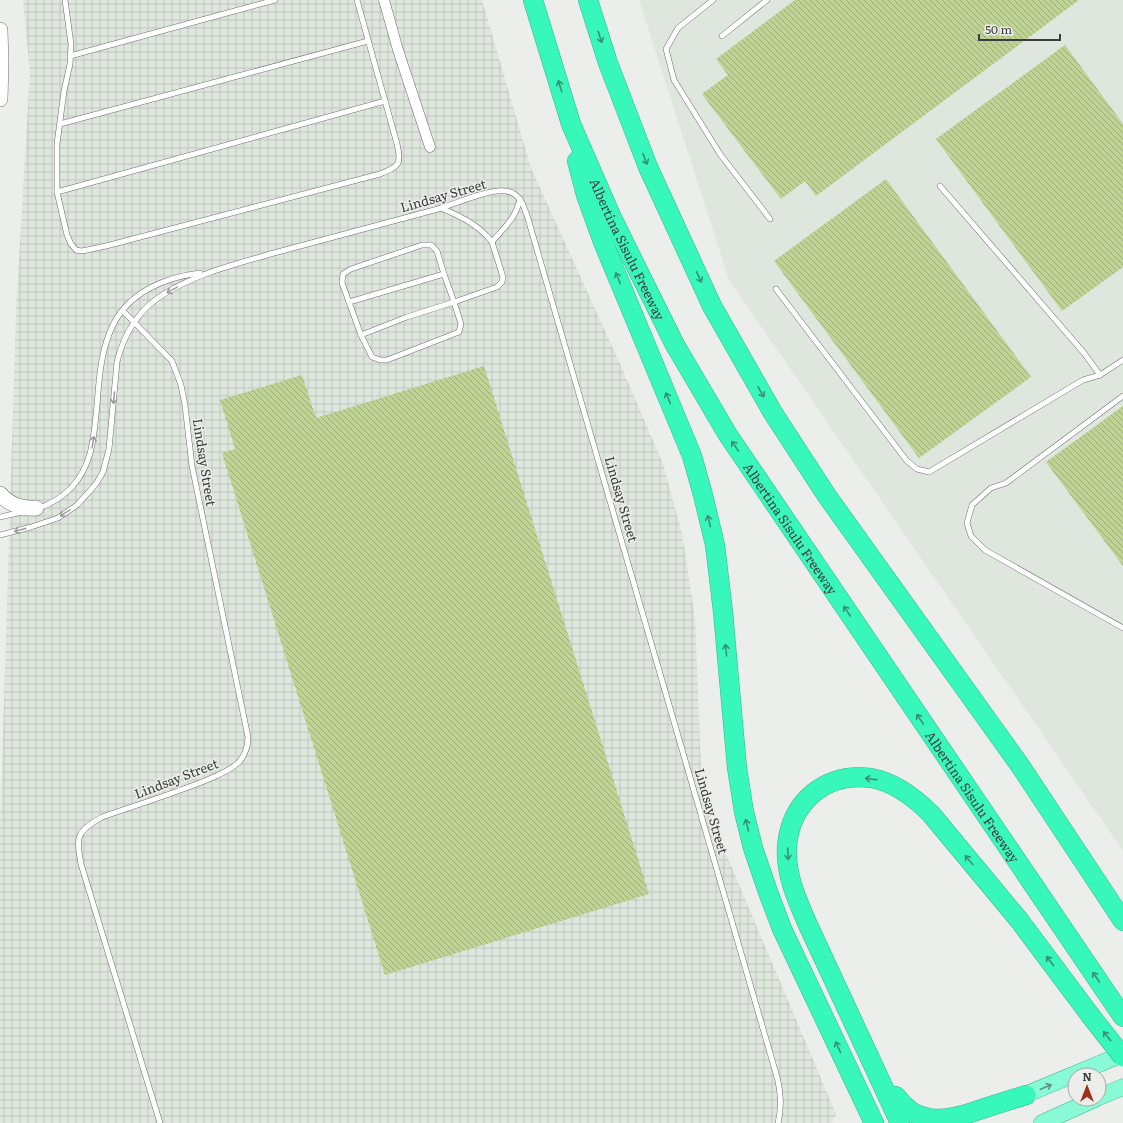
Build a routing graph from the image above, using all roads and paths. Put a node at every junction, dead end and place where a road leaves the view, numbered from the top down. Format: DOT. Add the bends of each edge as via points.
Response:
graph roads {
  1 [pos="65,0"];
  2 [pos="275,0"];
  3 [pos="357,0"];
  4 [pos="384,0"];
  5 [pos="533,0"];
  6 [pos="588,0"];
  7 [pos="713,0"];
  8 [pos="767,0"];
  9 [pos="0,30"];
  10 [pos="722,36"];
  11 [pos="368,41"];
  12 [pos="70,56"];
  13 [pos="0,99"];
  14 [pos="385,101"];
  15 [pos="60,124"];
  16 [pos="571,124"];
  17 [pos="430,147"];
  18 [pos="940,186"];
  19 [pos="57,192"];
  20 [pos="520,199"];
  21 [pos="441,208"];
  22 [pos="770,219"];
  23 [pos="492,242"];
  24 [pos="206,273"];
  25 [pos="444,274"];
  26 [pos="776,289"];
  27 [pos="349,302"];
  28 [pos="454,302"];
  29 [pos="123,311"];
  30 [pos="133,322"];
  31 [pos="361,335"];
  32 [pos="1123,360"];
  33 [pos="1100,374"];
  34 [pos="1123,396"];
  35 [pos="0,494"];
  36 [pos="36,508"];
  37 [pos="0,517"];
  38 [pos="0,535"];
  39 [pos="1123,628"];
  40 [pos="1019,764"];
  41 [pos="1123,898"];
  42 [pos="1123,921"];
  43 [pos="813,937"];
  44 [pos="1120,1013"];
  45 [pos="1123,1055"];
  46 [pos="854,1082"];
  47 [pos="1123,1088"];
  48 [pos="1107,1094"];
  49 [pos="1026,1095"];
  50 [pos="1077,1107"];
  51 [pos="160,1123"];
  52 [pos="778,1123"];
  53 [pos="863,1123"];
  54 [pos="874,1123"];
  55 [pos="900,1123"];
  56 [pos="958,1123"];
  57 [pos="1042,1123"];
  1 -- 12 [label="lane" via="71,44"];
  2 -- 12 [label="lane"];
  3 -- 11 [label="lane"];
  4 -- 17 [label="street"];
  16 -- 5 [label="highway, Albertina Sisulu Freeway, one-way"];
  6 -- 40 [label="highway, one-way" via="608,63 648,167 712,306 773,413 827,496"];
  7 -- 22 [label="lane" via="678,28 666,49 674,80 720,154"];
  8 -- 10 [label="lane"];
  9 -- 13 [label="main road"];
  11 -- 14 [label="lane"];
  11 -- 15 [label="lane"];
  12 -- 15 [label="lane"];
  14 -- 19 [label="lane"];
  14 -- 19 [label="lane" via="399,155 396,167 380,174 82,251 76,250 71,244"];
  15 -- 19 [label="lane" via="57,144"];
  44 -- 16 [label="highway, Albertina Sisulu Freeway, one-way" via="728,435 652,302"];
  46 -- 16 [label="highway, one-way" via="782,929 754,848 744,812 737,768 719,577 704,501 692,456 586,195"];
  18 -- 33 [label="lane"];
  20 -- 21 [label="lane, Lindsay Street" via="512,192 495,191"];
  20 -- 23 [label="lane" via="513,218"];
  20 -- 52 [label="lane, Lindsay Street" via="530,222 778,1076 781,1091"];
  21 -- 23 [label="lane" via="463,217 484,232"];
  21 -- 24 [label="lane, Lindsay Street"];
  23 -- 28 [label="lane" via="503,277 502,282 497,287"];
  24 -- 29 [label="lane, Lindsay Street" via="183,275 158,283 136,298"];
  24 -- 30 [label="lane, Lindsay Street, one-way" via="163,295 140,313"];
  25 -- 27 [label="lane"];
  25 -- 27 [label="lane" via="436,251 430,246 422,246 351,269 343,274 342,283"];
  25 -- 28 [label="lane"];
  26 -- 33 [label="lane" via="907,461 917,469 929,472 1083,380"];
  27 -- 31 [label="lane"];
  28 -- 31 [label="lane"];
  28 -- 31 [label="lane" via="461,324 459,332 387,360 372,357"];
  29 -- 30 [label="lane, Lindsay Street"];
  36 -- 29 [label="lane, Lindsay Street, one-way" via="54,502 66,493 79,478 87,462 94,432 103,355 114,322"];
  30 -- 38 [label="lane, Lindsay Street, one-way" via="121,348 109,449 96,484 77,505 58,518"];
  30 -- 51 [label="lane, Lindsay Street" via="172,361 181,385 192,466 248,737 245,755 224,772 185,789 102,817 90,823 78,838 81,864"];
  32 -- 33 [label="lane"];
  34 -- 39 [label="lane" via="1006,483 991,488 972,504 967,523 971,536 985,550"];
  35 -- 36 [label="main road" via="17,506 26,509"];
  36 -- 37 [label="lane, Lindsay Street"];
  40 -- 41 [label="highway"];
  40 -- 42 [label="highway"];
  45 -- 43 [label="highway, one-way, bridge" via="931,814 910,796 876,779 852,778 826,785 808,798 794,819 788,835 789,870 795,893"];
  43 -- 49 [label="highway" via="840,983 899,1102 907,1113 926,1122 942,1121"];
  43 -- 55 [label="highway"];
  49 -- 45 [label="main road, one-way"];
  46 -- 53 [label="highway"];
  46 -- 54 [label="highway"];
  47 -- 48 [label="main road"];
  49 -- 56 [label="main road"];
  50 -- 57 [label="main road"];
}
